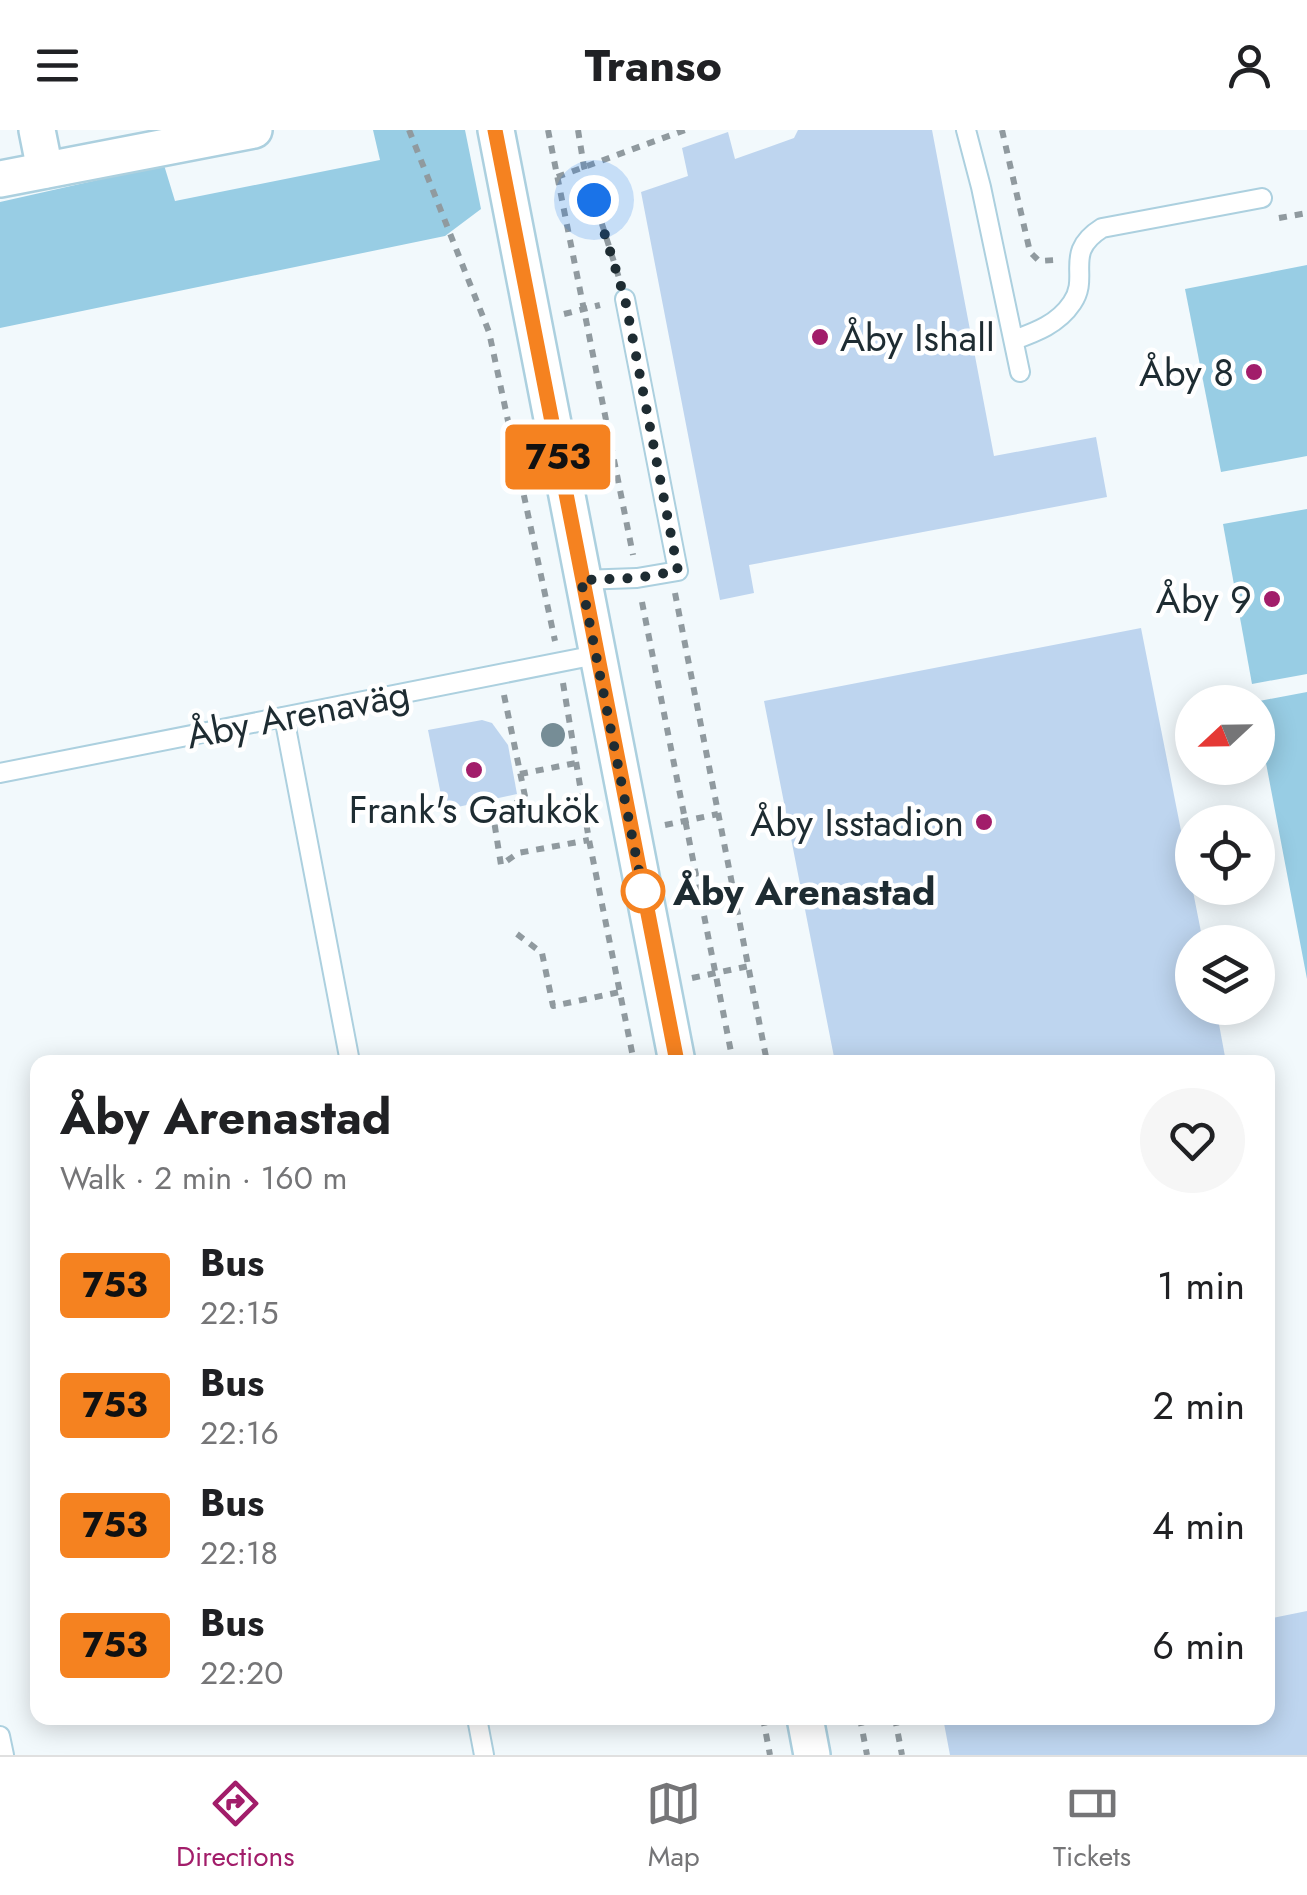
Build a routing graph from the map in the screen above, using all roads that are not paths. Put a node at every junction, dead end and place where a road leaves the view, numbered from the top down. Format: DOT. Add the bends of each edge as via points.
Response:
graph roads {
  1 [pos="37,130"];
  2 [pos="254,130"];
  3 [pos="496,130"];
  4 [pos="966,130"];
  5 [pos="45,170"];
  6 [pos="0,179"];
  7 [pos="1262,198"];
  8 [pos="625,299"];
  9 [pos="1014,340"];
  10 [pos="1020,372"];
  11 [pos="581,580"];
  12 [pos="596,655"];
  13 [pos="284,718"];
  14 [pos="0,773"];
  15 [pos="349,1055"];
  16 [pos="676,1055"];
  17 [pos="478,1725"];
  18 [pos="806,1725"];
  19 [pos="0,1736"];
  20 [pos="4,1755"];
  21 [pos="484,1755"];
  22 [pos="812,1755"];
  1 -- 5 [label="street"];
  2 -- 5 [label="street"];
  3 -- 11 [label="street"];
  4 -- 9 [label="lane"];
  5 -- 6 [label="street"];
  7 -- 9 [label="lane" via="1102,228 1078,256 1074,302 1048,328"];
  8 -- 11 [label="lane" via="678,571"];
  9 -- 10 [label="lane"];
  11 -- 12 [label="street"];
  12 -- 13 [label="lane, Åby Arenaväg"];
  12 -- 16 [label="street"];
  13 -- 14 [label="lane, Åby Arenaväg"];
  13 -- 15 [label="lane"];
  17 -- 21 [label="lane"];
  18 -- 22 [label="street"];
  19 -- 20 [label="lane"];
}
